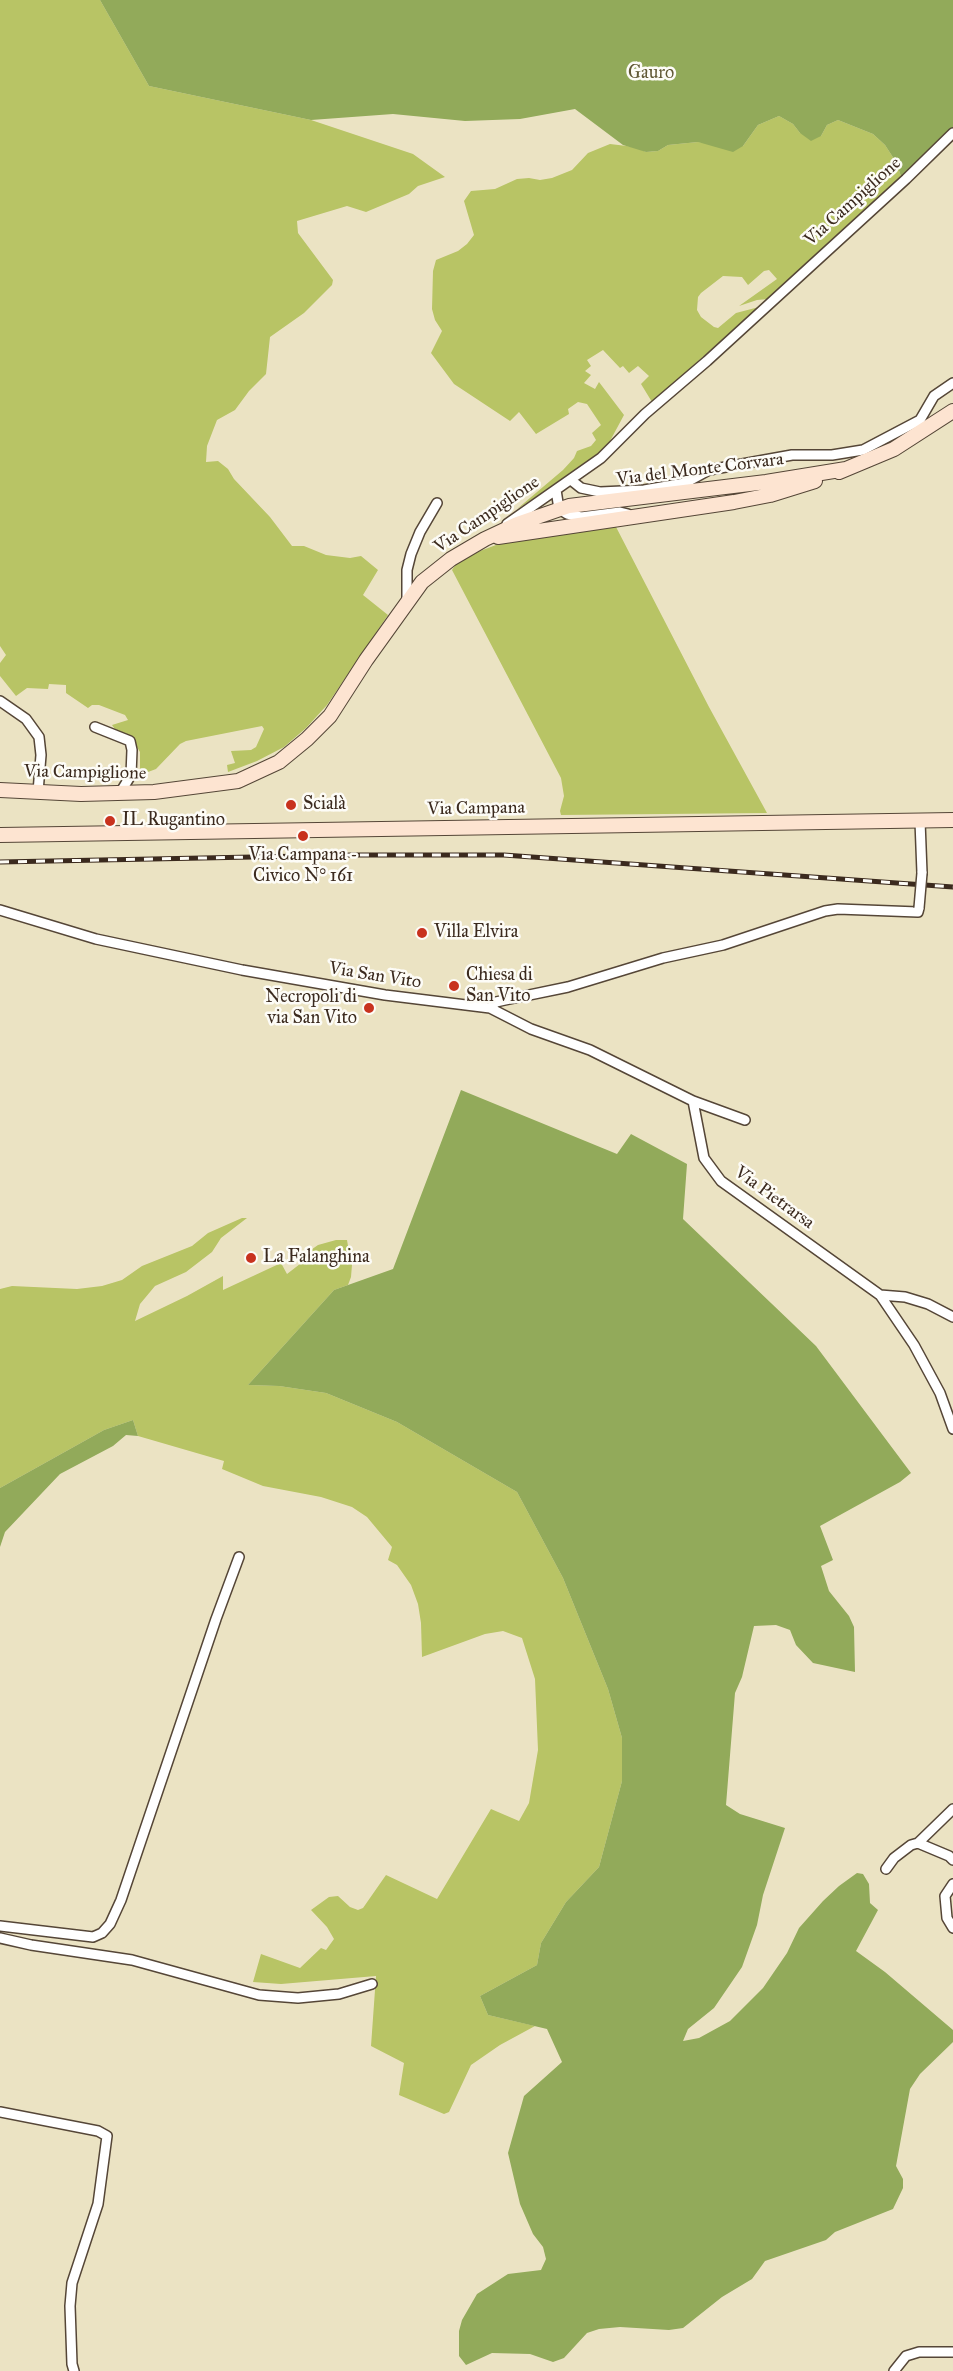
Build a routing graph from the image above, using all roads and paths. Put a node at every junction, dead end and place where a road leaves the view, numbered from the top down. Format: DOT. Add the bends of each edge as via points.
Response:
graph roads {
  1 [pos="953,133"];
  2 [pos="953,382"];
  3 [pos="953,411"];
  4 [pos="846,469"];
  5 [pos="571,480"];
  6 [pos="556,490"];
  7 [pos="438,503"];
  8 [pos="559,508"];
  9 [pos="635,517"];
  10 [pos="485,539"];
  11 [pos="407,601"];
  12 [pos="0,701"];
  13 [pos="95,727"];
  14 [pos="0,790"];
  15 [pos="38,792"];
  16 [pos="120,793"];
  17 [pos="953,820"];
  18 [pos="920,821"];
  19 [pos="0,835"];
  20 [pos="0,910"];
  21 [pos="490,1008"];
  22 [pos="693,1101"];
  23 [pos="745,1120"];
  24 [pos="880,1294"];
  25 [pos="953,1317"];
  26 [pos="953,1429"];
  27 [pos="239,1557"];
  28 [pos="953,1809"];
  29 [pos="918,1844"];
  30 [pos="953,1860"];
  31 [pos="886,1869"];
  32 [pos="953,1884"];
  33 [pos="0,1926"];
  34 [pos="953,1928"];
  35 [pos="0,1938"];
  36 [pos="372,1984"];
  37 [pos="0,2112"];
  38 [pos="953,2352"];
  39 [pos="74,2371"];
  40 [pos="894,2371"];
  1 -- 5 [label="street, Via Campiglione" via="601,458"];
  2 -- 5 [label="street" via="934,396 920,420 862,450 792,455 709,470 685,483 644,490 600,492 581,488"];
  3 -- 4 [label="main road, Via del Monte Corvara" via="894,448"];
  4 -- 8 [label="main road, Via del Monte Corvara"];
  4 -- 9 [label="main road, Via del Monte Corvara" via="770,495"];
  5 -- 6 [label="street, Via Campiglione"];
  6 -- 8 [label="street"];
  6 -- 10 [label="street, Via Campiglione"];
  7 -- 11 [label="street" via="411,554"];
  8 -- 9 [label="street, Via del Monte Corvara" via="573,516 620,512"];
  8 -- 10 [label="main road, Via del Monte Corvara"];
  9 -- 10 [label="main road, Via del Monte Corvara"];
  10 -- 11 [label="main road, Via Campiglione" via="422,582"];
  11 -- 16 [label="main road, Via Campiglione" via="330,716 279,762 238,781"];
  12 -- 15 [label="street" via="26,718 39,737"];
  13 -- 16 [label="street" via="130,741 131,775"];
  14 -- 15 [label="main road, Via Campiglione"];
  15 -- 16 [label="main road, Via Campiglione"];
  17 -- 18 [label="main road, Via Campana"];
  18 -- 19 [label="main road, Via Campana"];
  18 -- 21 [label="street, Via San Vito, bridge" via="919,910 825,911 723,945 496,1002"];
  20 -- 21 [label="street, Via San Vito" via="96,939 242,970 385,995"];
  21 -- 22 [label="street" via="531,1029 590,1050"];
  22 -- 23 [label="street"];
  22 -- 24 [label="street, Via Pietrarsa" via="704,1158 721,1181"];
  24 -- 25 [label="street, Via Pietrarsa" via="928,1304"];
  24 -- 26 [label="street" via="940,1393"];
  27 -- 33 [label="street" via="110,1924 93,1937"];
  28 -- 29 [label="street"];
  29 -- 30 [label="street"];
  29 -- 31 [label="street" via="894,1858"];
  32 -- 34 [label="street" via="945,1896 947,1918"];
  35 -- 36 [label="street" via="132,1960 259,1995 298,1998 339,1994"];
  37 -- 39 [label="street" via="107,2136 98,2204 72,2283"];
  38 -- 40 [label="street" via="906,2356"];
}
